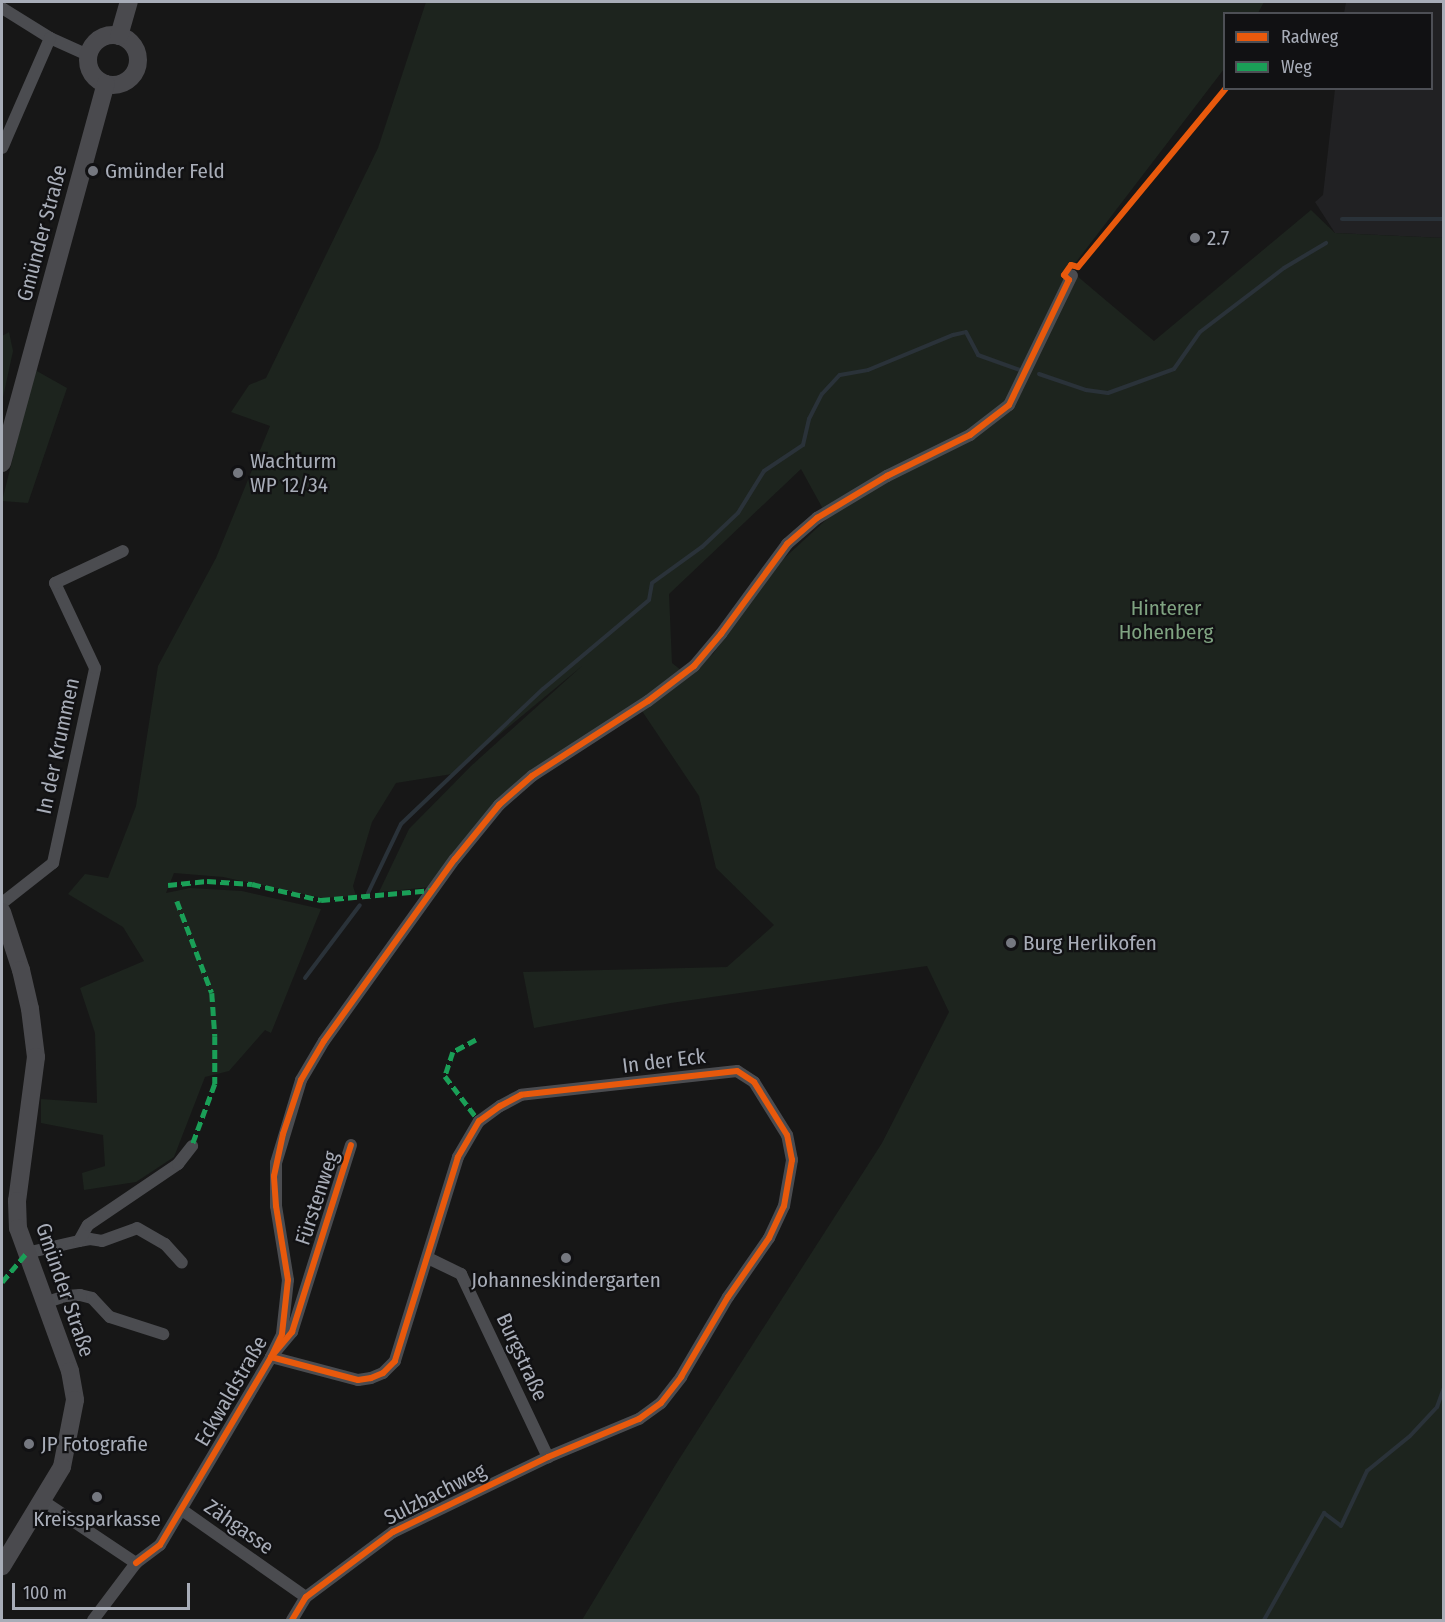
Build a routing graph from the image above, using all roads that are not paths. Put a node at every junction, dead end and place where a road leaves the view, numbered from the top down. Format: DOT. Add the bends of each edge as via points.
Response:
graph roads {
  1 [pos="129,2"];
  2 [pos="2,8"];
  3 [pos="119,36"];
  4 [pos="50,38"];
  5 [pos="88,55"];
  6 [pos="106,84"];
  7 [pos="2,148"];
  8 [pos="1072,275"];
  9 [pos="2,463"];
  10 [pos="123,551"];
  11 [pos="2,903"];
  12 [pos="2,912"];
  13 [pos="351,1145"];
  14 [pos="192,1146"];
  15 [pos="79,1241"];
  16 [pos="26,1253"];
  17 [pos="428,1258"];
  18 [pos="182,1263"];
  19 [pos="44,1303"];
  20 [pos="163,1334"];
  21 [pos="271,1357"];
  22 [pos="548,1457"];
  23 [pos="43,1501"];
  24 [pos="182,1510"];
  25 [pos="136,1563"];
  26 [pos="2,1566"];
  27 [pos="306,1597"];
  28 [pos="93,1620"];
  29 [pos="292,1620"];
  1 -- 3 [label="main road"];
  2 -- 4 [label="street"];
  3 -- 5 [label="main road" via="103,37"];
  3 -- 6 [label="main road" via="133,44 138,66 122,84"];
  4 -- 5 [label="street"];
  4 -- 7 [label="street"];
  5 -- 6 [label="main road" via="94,76"];
  6 -- 9 [label="main road, Gmünder Straße"];
  8 -- 21 [label="street, Eckwaldstraße" via="1009,405 970,435 887,476 817,518 787,544 694,666 648,701 532,776 499,805 455,859 324,1041 301,1080 276,1163 276,1206 288,1280 282,1334"];
  10 -- 11 [label="street, In der Krummen" via="55,583 95,668 53,863"];
  12 -- 16 [label="main road, Gmünder Straße" via="23,980 36,1057 17,1201 18,1228"];
  13 -- 21 [label="street, Fürstenweg" via="292,1332"];
  14 -- 15 [label="street" via="178,1164 88,1225"];
  15 -- 16 [label="street"];
  15 -- 18 [label="street" via="102,1241 137,1227 165,1244"];
  16 -- 19 [label="main road, Gmünder Straße"];
  17 -- 21 [label="street, In der Eck" via="394,1361 383,1373 358,1380"];
  17 -- 22 [label="street, Burgstraße" via="461,1274"];
  17 -- 22 [label="street, In der Eck" via="468,1136 478,1122 521,1095 737,1071 754,1082 787,1135 792,1160 784,1206 769,1238 728,1297 681,1377 661,1403 639,1419"];
  19 -- 20 [label="street" via="66,1296 92,1298 110,1317"];
  19 -- 23 [label="main road, Gmünder Straße" via="70,1371 75,1400 62,1467"];
  21 -- 24 [label="street, Eckwaldstraße"];
  22 -- 27 [label="street, Sulzbachweg" via="393,1532"];
  23 -- 25 [label="street"];
  23 -- 26 [label="main road, Gmünder Straße"];
  24 -- 25 [label="street, Zähgasse" via="160,1545"];
  24 -- 27 [label="street, Zähgasse"];
  25 -- 28 [label="street, Zähgasse"];
  27 -- 29 [label="street, Sulzbachweg"];
}
